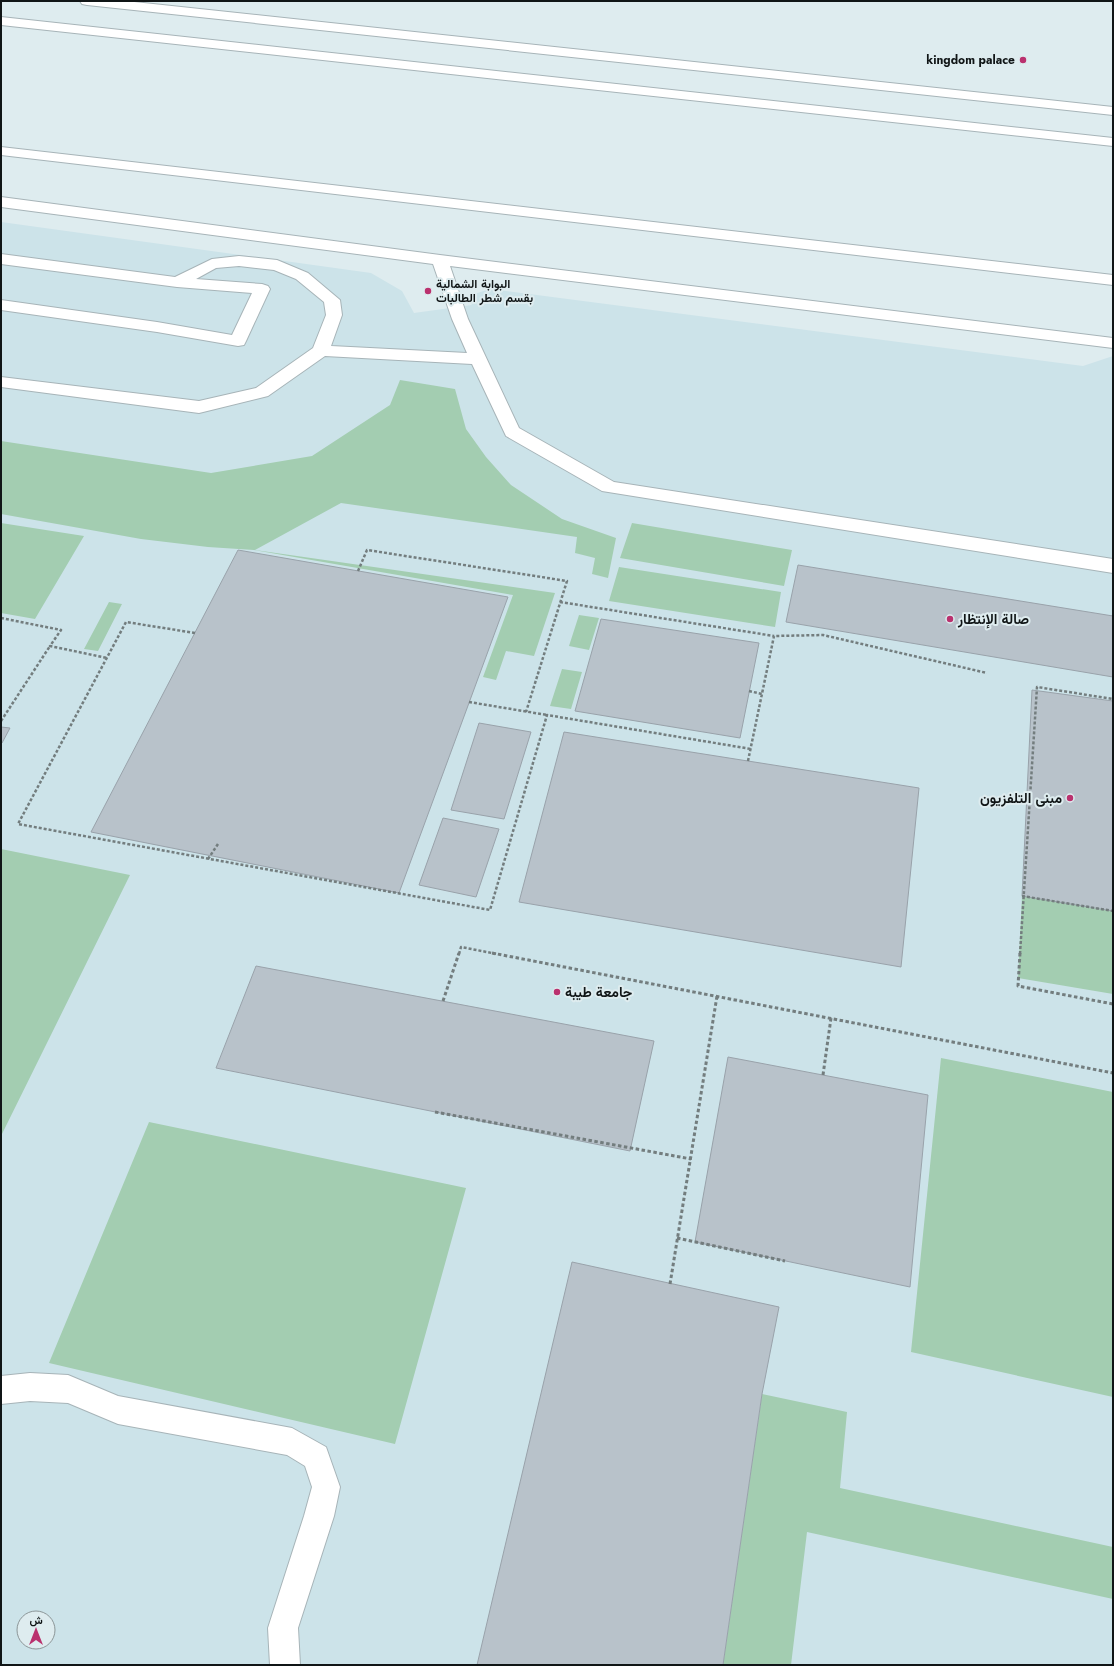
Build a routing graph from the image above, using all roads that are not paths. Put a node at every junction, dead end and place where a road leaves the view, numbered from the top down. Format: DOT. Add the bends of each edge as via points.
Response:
graph roads {
  1 [pos="86,1"];
  2 [pos="1,21"];
  3 [pos="1113,111"];
  4 [pos="1113,142"];
  5 [pos="1,151"];
  6 [pos="1,202"];
  7 [pos="1,259"];
  8 [pos="440,260"];
  9 [pos="1113,280"];
  10 [pos="177,282"];
  11 [pos="1,305"];
  12 [pos="1113,343"];
  13 [pos="321,351"];
  14 [pos="479,359"];
  15 [pos="1,382"];
  16 [pos="1113,566"];
  17 [pos="1,1390"];
  18 [pos="285,1665"];
  1 -- 3 [label="street"];
  2 -- 4 [label="street"];
  5 -- 9 [label="street"];
  6 -- 8 [label="street"];
  7 -- 10 [label="street"];
  8 -- 12 [label="street"];
  8 -- 14 [label="street" via="460,319"];
  10 -- 11 [label="street" via="262,289 238,341"];
  10 -- 13 [label="street" via="212,264 239,262 277,265 302,276 332,300 334,314"];
  13 -- 14 [label="street"];
  13 -- 15 [label="street" via="262,392 199,407"];
  14 -- 16 [label="street" via="512,432 609,487"];
  17 -- 18 [label="street" via="30,1387 68,1390 118,1410 292,1442 316,1457 326,1487 320,1516 283,1628"];
}
